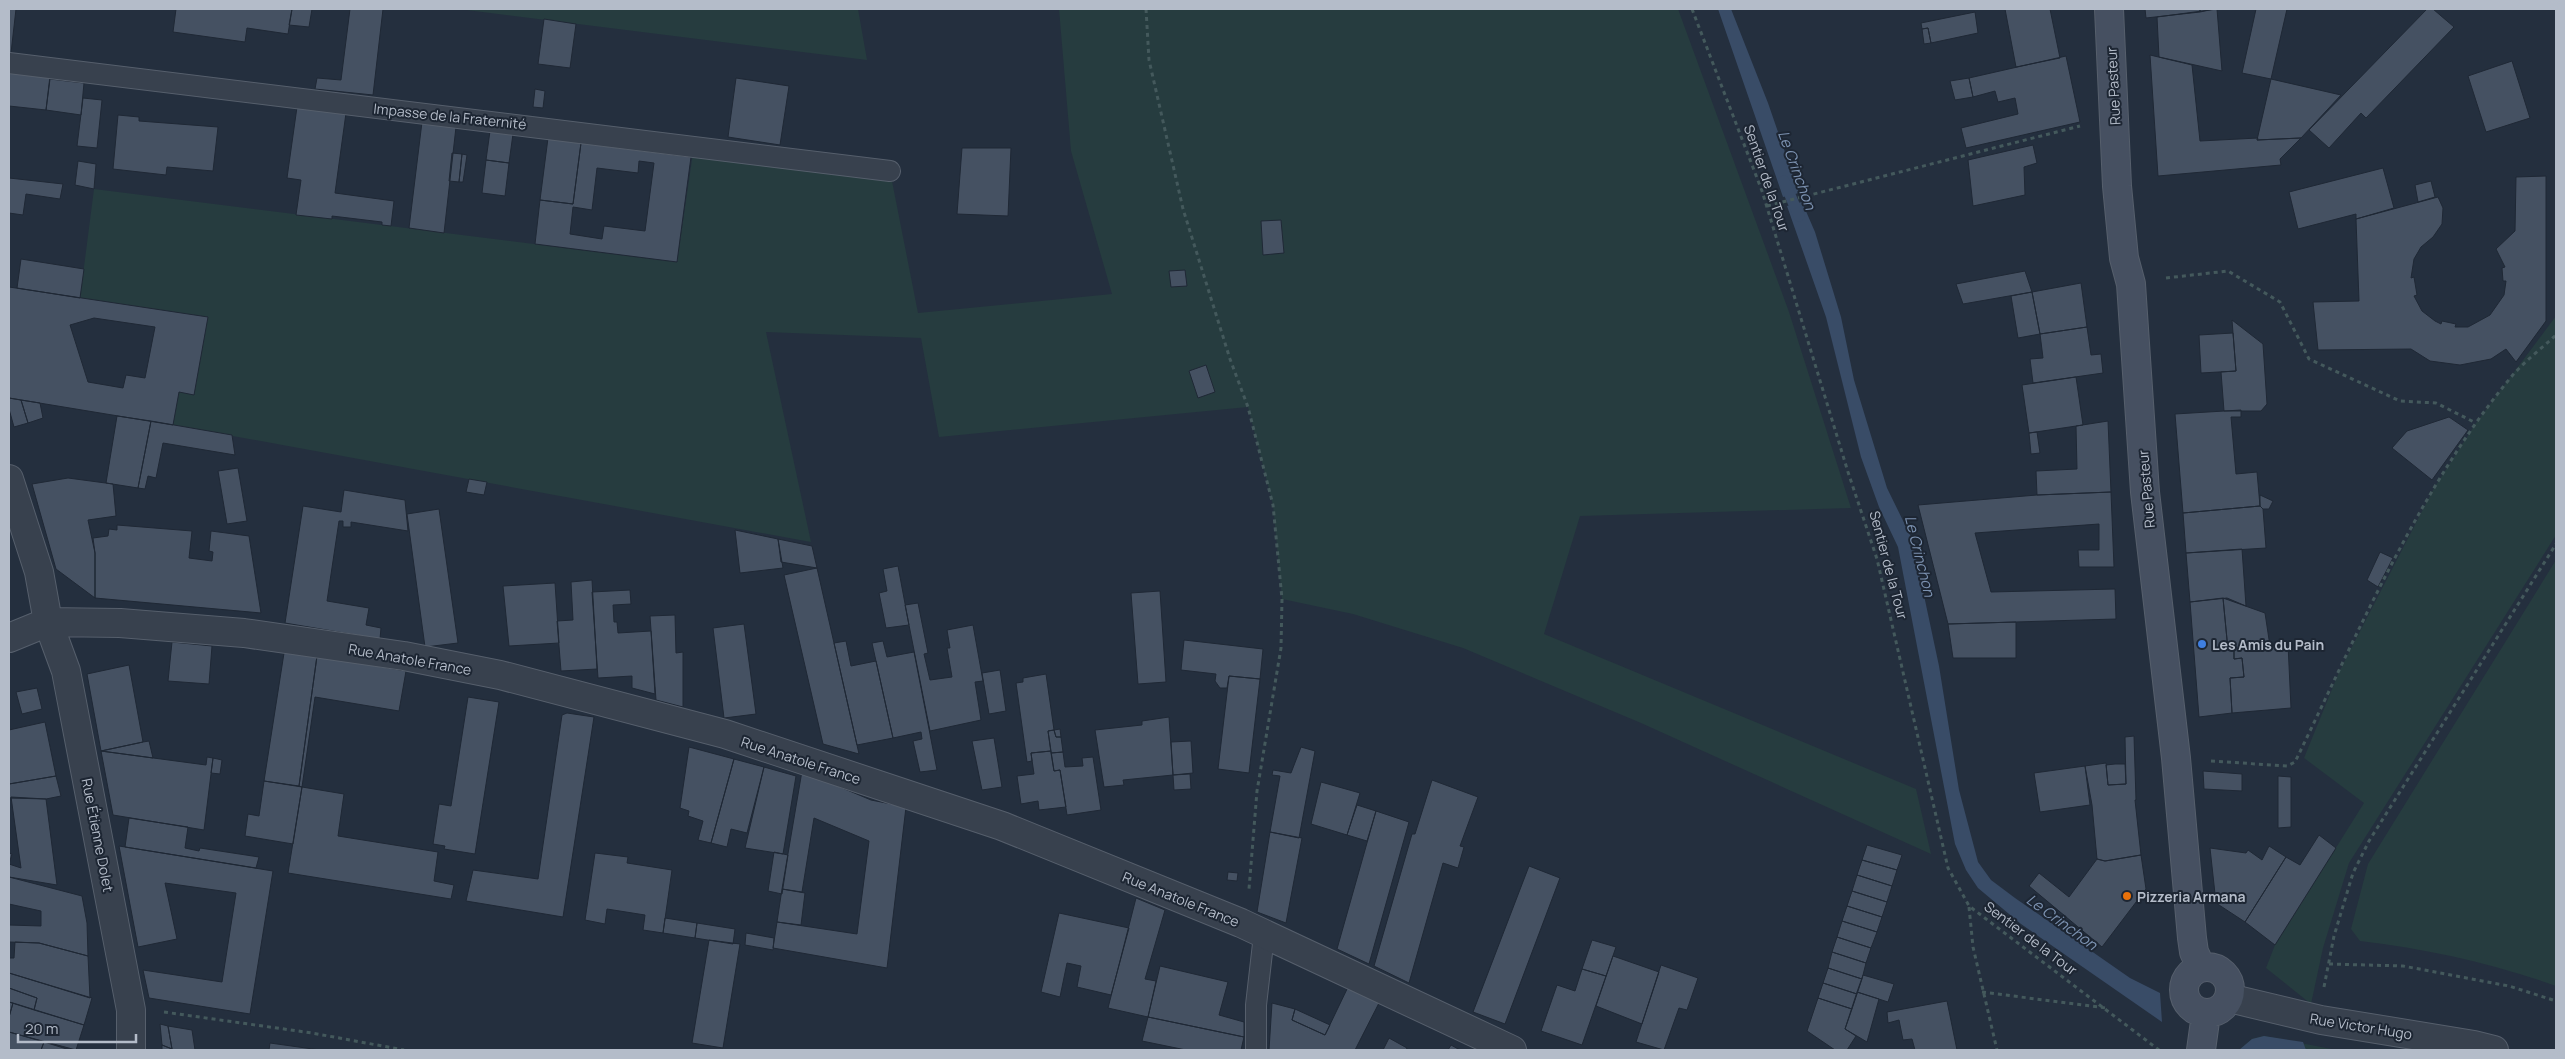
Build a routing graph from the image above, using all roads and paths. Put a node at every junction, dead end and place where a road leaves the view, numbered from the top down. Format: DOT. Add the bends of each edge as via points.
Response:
graph roads {
  1 [pos="1146,9"];
  2 [pos="1692,9"];
  3 [pos="2109,9"];
  4 [pos="9,63"];
  5 [pos="2115,121"];
  6 [pos="890,172"];
  7 [pos="1767,206"];
  8 [pos="2131,284"];
  9 [pos="2556,335"];
  10 [pos="2476,423"];
  11 [pos="9,479"];
  12 [pos="2556,544"];
  13 [pos="48,622"];
  14 [pos="9,638"];
  15 [pos="2176,758"];
  16 [pos="1969,906"];
  17 [pos="1253,929"];
  18 [pos="2329,964"];
  19 [pos="2201,967"];
  20 [pos="1982,992"];
  21 [pos="2229,998"];
  22 [pos="2556,1001"];
  23 [pos="2106,1008"];
  24 [pos="182,1014"];
  25 [pos="2206,1014"];
  26 [pos="2321,1020"];
  27 [pos="131,1050"];
  28 [pos="404,1050"];
  29 [pos="1256,1050"];
  30 [pos="1512,1050"];
  31 [pos="1997,1050"];
  32 [pos="2159,1050"];
  33 [pos="2201,1050"];
  34 [pos="2494,1050"];
  1 -- 17 [label="path" via="1149,60 1183,209 1248,407 1273,505 1282,599 1281,648 1257,791 1249,891"];
  2 -- 7 [label="path, Sentier de la Tour"];
  3 -- 5 [label="street, Rue Pasteur"];
  4 -- 6 [label="lane, Impasse de la Fraternité" via="562,128"];
  5 -- 7 [label="path" via="2090,123"];
  5 -- 8 [label="street, Rue Pasteur" via="2124,258"];
  7 -- 16 [label="path, Sentier de la Tour" via="1877,559 1948,868"];
  8 -- 10 [label="path" via="2228,271 2280,302 2309,359 2400,401 2436,403"];
  8 -- 15 [label="street, Rue Pasteur" via="2145,492"];
  9 -- 10 [label="path" via="2513,375"];
  10 -- 15 [label="path" via="2434,488 2388,574 2295,762 2287,766"];
  11 -- 13 [label="street, Rue Étienne Dolet" via="39,572"];
  12 -- 18 [label="path" via="2369,841 2353,873"];
  13 -- 14 [label="street"];
  13 -- 17 [label="street, Rue Anatole France" via="120,623 244,633 404,656 500,675 725,734 993,823"];
  13 -- 27 [label="street, Rue Étienne Dolet" via="66,671 72,700 131,1010"];
  15 -- 19 [label="street, Rue Pasteur" via="2192,938"];
  16 -- 20 [label="path" via="1972,947"];
  16 -- 23 [label="path, Sentier de la Tour"];
  17 -- 29 [label="lane"];
  17 -- 30 [label="street, Rue Anatole France"];
  18 -- 22 [label="path" via="2412,968 2509,986"];
  18 -- 26 [label="path"];
  19 -- 21 [label="street" via="2214,968 2225,974 2230,985"];
  19 -- 25 [label="street" via="2188,976 2184,993 2191,1007"];
  20 -- 23 [label="path"];
  20 -- 31 [label="path"];
  21 -- 25 [label="street" via="2224,1007"];
  21 -- 26 [label="street, Rue Victor Hugo"];
  23 -- 32 [label="path, Sentier de la Tour"];
  24 -- 28 [label="path"];
  25 -- 33 [label="street"];
  26 -- 34 [label="street, Rue Victor Hugo"];
}
